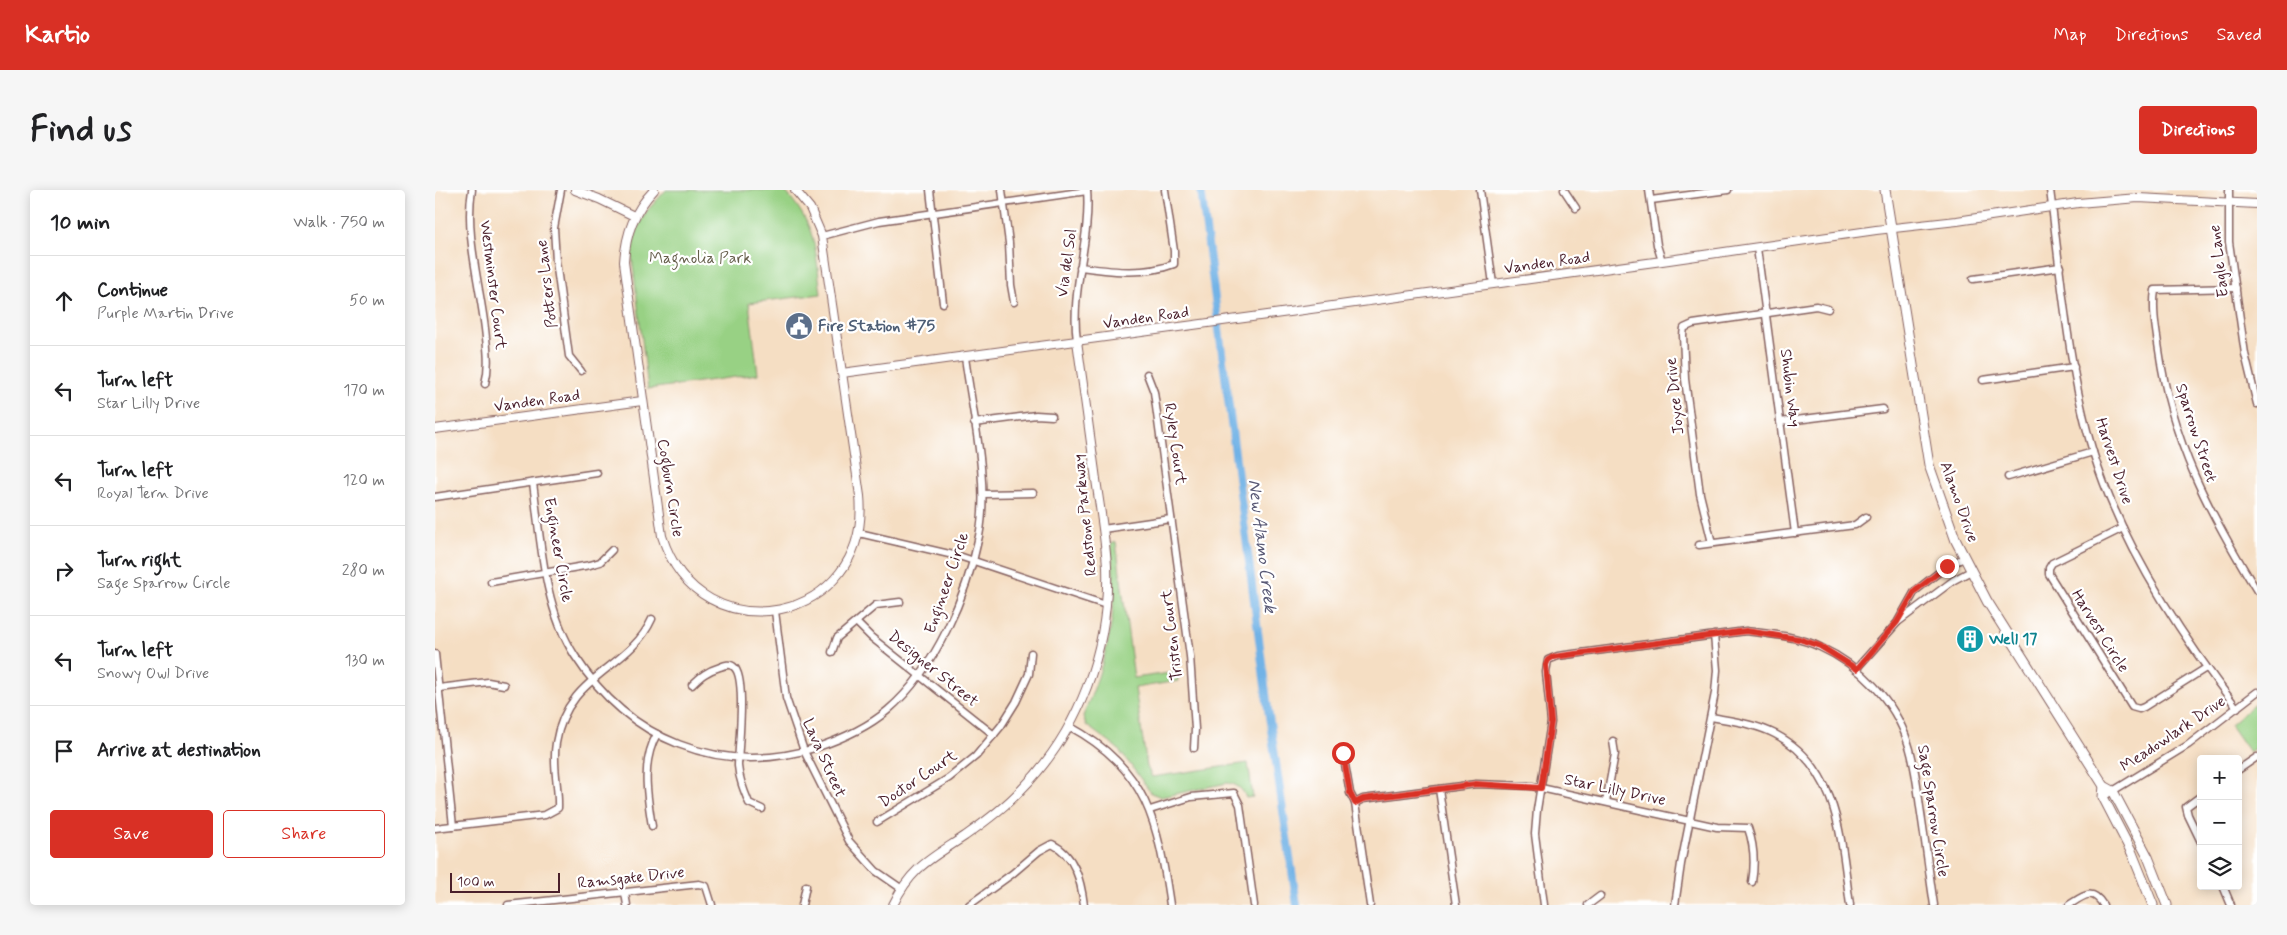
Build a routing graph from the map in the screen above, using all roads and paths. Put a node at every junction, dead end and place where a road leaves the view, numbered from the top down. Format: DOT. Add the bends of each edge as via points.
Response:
graph roads {
  1 [pos="472,190"];
  2 [pos="561,190"];
  3 [pos="575,190"];
  4 [pos="654,190"];
  5 [pos="795,190"];
  6 [pos="930,190"];
  7 [pos="1002,190"];
  8 [pos="1165,190"];
  9 [pos="1480,190"];
  10 [pos="1565,190"];
  11 [pos="1649,190"];
  12 [pos="1728,190"];
  13 [pos="1885,190"];
  14 [pos="2050,190"];
  15 [pos="2229,190"];
  16 [pos="1087,191"];
  17 [pos="2138,194"];
  18 [pos="1651,200"];
  19 [pos="1004,203"];
  20 [pos="2228,204"];
  21 [pos="2257,204"];
  22 [pos="2052,207"];
  23 [pos="1575,208"];
  24 [pos="933,212"];
  25 [pos="633,216"];
  26 [pos="1891,228"];
  27 [pos="822,236"];
  28 [pos="1757,248"];
  29 [pos="1662,261"];
  30 [pos="1080,267"];
  31 [pos="2060,267"];
  32 [pos="1973,279"];
  33 [pos="1493,284"];
  34 [pos="2236,288"];
  35 [pos="1015,302"];
  36 [pos="943,303"];
  37 [pos="1828,309"];
  38 [pos="1766,314"];
  39 [pos="1077,341"];
  40 [pos="965,357"];
  41 [pos="2074,367"];
  42 [pos="581,371"];
  43 [pos="842,373"];
  44 [pos="1147,374"];
  45 [pos="1983,380"];
  46 [pos="485,384"];
  47 [pos="642,401"];
  48 [pos="2257,404"];
  49 [pos="1883,409"];
  50 [pos="1052,416"];
  51 [pos="1780,422"];
  52 [pos="974,423"];
  53 [pos="435,429"];
  54 [pos="2093,452"];
  55 [pos="597,473"];
  56 [pos="2008,477"];
  57 [pos="533,482"];
  58 [pos="983,494"];
  59 [pos="1033,494"];
  60 [pos="435,497"];
  61 [pos="1866,517"];
  62 [pos="1171,519"];
  63 [pos="2123,528"];
  64 [pos="1103,529"];
  65 [pos="859,533"];
  66 [pos="1795,533"];
  67 [pos="1712,543"];
  68 [pos="1699,545"];
  69 [pos="612,550"];
  70 [pos="1964,558"];
  71 [pos="973,560"];
  72 [pos="1971,571"];
  73 [pos="546,572"];
  74 [pos="491,582"];
  75 [pos="2257,591"];
  76 [pos="900,602"];
  77 [pos="1105,605"];
  78 [pos="775,611"];
  79 [pos="652,619"];
  80 [pos="1897,622"];
  81 [pos="857,623"];
  82 [pos="1714,635"];
  83 [pos="832,652"];
  84 [pos="1031,653"];
  85 [pos="435,654"];
  86 [pos="2206,668"];
  87 [pos="1857,669"];
  88 [pos="920,676"];
  89 [pos="592,680"];
  90 [pos="504,685"];
  91 [pos="692,685"];
  92 [pos="439,688"];
  93 [pos="2257,692"];
  94 [pos="2237,708"];
  95 [pos="1711,718"];
  96 [pos="1069,726"];
  97 [pos="657,734"];
  98 [pos="994,735"];
  99 [pos="1613,741"];
  100 [pos="1194,748"];
  101 [pos="804,751"];
  102 [pos="1343,753"];
  103 [pos="2257,757"];
  104 [pos="739,758"];
  105 [pos="2242,767"];
  106 [pos="1541,788"];
  107 [pos="2109,788"];
  108 [pos="1439,789"];
  109 [pos="2197,799"];
  110 [pos="1606,802"];
  111 [pos="1355,803"];
  112 [pos="762,809"];
  113 [pos="1150,810"];
  114 [pos="1690,821"];
  115 [pos="877,822"];
  116 [pos="453,826"];
  117 [pos="652,826"];
  118 [pos="435,828"];
  119 [pos="2197,834"];
  120 [pos="1753,882"];
  121 [pos="806,886"];
  122 [pos="902,889"];
  123 [pos="2225,890"];
  124 [pos="625,893"];
  125 [pos="1600,896"];
  126 [pos="541,903"];
  127 [pos="508,905"];
  128 [pos="627,905"];
  129 [pos="712,905"];
  130 [pos="801,905"];
  131 [pos="893,905"];
  132 [pos="969,905"];
  133 [pos="1085,905"];
  134 [pos="1170,905"];
  135 [pos="1254,905"];
  136 [pos="1369,905"];
  137 [pos="1456,905"];
  138 [pos="1544,905"];
  139 [pos="1588,905"];
  140 [pos="1675,905"];
  141 [pos="1850,905"];
  142 [pos="1934,905"];
  143 [pos="2069,905"];
  144 [pos="2103,905"];
  145 [pos="2153,905"];
  146 [pos="2167,905"];
  147 [pos="2231,905"];
  1 -- 46 [label="street, Westminster Court" via="471,226 489,370"];
  2 -- 42 [label="street, Potters Lane" via="554,228 556,261 569,356"];
  3 -- 25 [label="street"];
  4 -- 25 [label="street, Cogburn Circle"];
  5 -- 27 [label="street, Cogburn Circle" via="810,208"];
  6 -- 24 [label="street"];
  7 -- 19 [label="street"];
  8 -- 30 [label="street" via="1174,264 1119,273"];
  9 -- 33 [label="street"];
  10 -- 23 [label="street"];
  11 -- 18 [label="street"];
  12 -- 18 [label="street"];
  13 -- 26 [label="main road, Alamo Drive"];
  14 -- 22 [label="street, Harvest Drive"];
  15 -- 20 [label="street, Eagle Lane"];
  16 -- 19 [label="street"];
  16 -- 30 [label="street, Via del Sol" via="1088,213"];
  17 -- 20 [label="street, Vanden Road"];
  17 -- 22 [label="street, Vanden Road"];
  18 -- 29 [label="street"];
  19 -- 24 [label="street"];
  19 -- 35 [label="street"];
  20 -- 21 [label="street, Vanden Road"];
  20 -- 34 [label="street, Eagle Lane" via="2229,242"];
  22 -- 26 [label="street, Vanden Road" via="1957,222"];
  22 -- 31 [label="street, Harvest Drive"];
  24 -- 27 [label="street" via="879,221"];
  24 -- 36 [label="street"];
  25 -- 47 [label="street, Cogburn Circle" via="626,240 624,272"];
  26 -- 28 [label="street, Vanden Road"];
  26 -- 70 [label="main road, Alamo Drive" via="1929,465"];
  27 -- 43 [label="street, Cogburn Circle"];
  28 -- 29 [label="street, Vanden Road"];
  28 -- 38 [label="street, Shubin Way"];
  29 -- 33 [label="street, Vanden Road"];
  30 -- 39 [label="street, Via del Sol" via="1074,310"];
  31 -- 32 [label="street"];
  31 -- 41 [label="street, Harvest Drive"];
  33 -- 39 [label="street, Vanden Road"];
  34 -- 48 [label="street, Eagle Lane" via="2245,354"];
  34 -- 75 [label="street, Sparrow Street" via="2155,290 2153,304 2163,377 2180,440 2196,483"];
  37 -- 38 [label="street" via="1816,306"];
  38 -- 51 [label="street, Shubin Way"];
  38 -- 67 [label="street, Joyce Drive" via="1684,328 1685,379 1700,494"];
  39 -- 40 [label="street, Vanden Road"];
  39 -- 64 [label="street, Redstone Parkway"];
  40 -- 43 [label="street, Vanden Road"];
  40 -- 52 [label="street, Engineer Circle"];
  41 -- 45 [label="street"];
  41 -- 54 [label="street, Harvest Drive"];
  43 -- 65 [label="street, Cogburn Circle" via="860,496"];
  44 -- 62 [label="street, Ryley Court" via="1154,392"];
  47 -- 53 [label="street, Vanden Road"];
  47 -- 78 [label="street, Cogburn Circle" via="662,536 675,566 692,586 722,605 745,611"];
  49 -- 51 [label="street"];
  50 -- 52 [label="street"];
  51 -- 66 [label="street, Shubin Way"];
  52 -- 58 [label="street, Engineer Circle"];
  54 -- 56 [label="street"];
  54 -- 63 [label="street, Harvest Drive"];
  55 -- 57 [label="street"];
  57 -- 60 [label="street"];
  57 -- 73 [label="street, Engineer Circle"];
  58 -- 59 [label="street"];
  58 -- 71 [label="street, Engineer Circle"];
  61 -- 66 [label="street" via="1855,525"];
  62 -- 64 [label="street"];
  62 -- 100 [label="street, Tristen Court" via="1190,656"];
  63 -- 86 [label="street, Harvest Drive"];
  63 -- 86 [label="street, Harvest Circle" via="2052,563 2049,574 2132,707 2144,707"];
  64 -- 77 [label="street, Redstone Parkway" via="1107,568"];
  65 -- 71 [label="street"];
  65 -- 78 [label="street, Cogburn Circle" via="849,560 830,585 803,603"];
  66 -- 67 [label="street"];
  67 -- 68 [label="street"];
  69 -- 73 [label="street" via="595,564"];
  70 -- 72 [label="main road, Alamo Drive"];
  70 -- 80 [label="street" via="1947,566 1915,591"];
  71 -- 77 [label="street"];
  71 -- 88 [label="street, Engineer Circle" via="940,645"];
  72 -- 80 [label="street"];
  72 -- 107 [label="main road, Alamo Drive" via="1987,601"];
  73 -- 74 [label="street"];
  73 -- 89 [label="street, Engineer Circle" via="551,601 561,628 574,655"];
  76 -- 81 [label="street" via="877,605"];
  77 -- 96 [label="street, Redstone Parkway" via="1093,668"];
  78 -- 101 [label="street, Lava Street" via="786,698"];
  79 -- 89 [label="street" via="645,635"];
  80 -- 87 [label="street"];
  81 -- 83 [label="street" via="837,638"];
  81 -- 88 [label="street, Designer Street"];
  82 -- 87 [label="street, Sage Sparrow Circle" via="1746,631 1799,639 1820,646"];
  82 -- 95 [label="street" via="1717,670"];
  82 -- 106 [label="street, Sage Sparrow Circle" via="1548,660 1546,672 1551,722"];
  84 -- 98 [label="street, Doctor Court" via="1029,674"];
  85 -- 92 [label="street"];
  86 -- 94 [label="street, Harvest Drive"];
  87 -- 142 [label="street, Sage Sparrow Circle" via="1885,698 1908,742"];
  88 -- 98 [label="street, Designer Street"];
  88 -- 101 [label="street, Engineer Circle" via="888,710 862,728 836,742"];
  89 -- 97 [label="street, Engineer Circle" via="607,699"];
  89 -- 116 [label="street" via="573,698 562,719 554,762 558,808 545,815"];
  90 -- 92 [label="street" via="488,682"];
  91 -- 104 [label="street" via="704,672 728,664 737,670 741,697"];
  92 -- 116 [label="street"];
  93 -- 94 [label="street, Meadowlark Drive"];
  94 -- 107 [label="street, Meadowlark Drive" via="2188,745"];
  95 -- 114 [label="street"];
  95 -- 141 [label="street" via="1774,733 1803,754 1816,769 1830,793 1839,822"];
  96 -- 113 [label="street" via="1096,742 1115,759 1133,780"];
  96 -- 122 [label="street, Redstone Parkway" via="1044,764 1011,800 928,860"];
  97 -- 104 [label="street, Engineer Circle" via="687,748"];
  97 -- 117 [label="street" via="652,742 646,773"];
  98 -- 115 [label="street, Doctor Court" via="976,756 949,778"];
  99 -- 110 [label="street" via="1615,754"];
  101 -- 104 [label="street, Engineer Circle"];
  101 -- 122 [label="street, Lava Street" via="849,842 876,871"];
  102 -- 111 [label="street" via="1350,793"];
  103 -- 105 [label="street"];
  104 -- 112 [label="street" via="738,766 749,803"];
  106 -- 108 [label="street, Star Lilly Drive" via="1476,784"];
  106 -- 110 [label="street, Star Lilly Drive"];
  106 -- 138 [label="street" via="1535,834"];
  107 -- 145 [label="main road" via="2103,797 2132,853"];
  107 -- 146 [label="main road, Alamo Drive" via="2148,857"];
  108 -- 111 [label="street, Star Lilly Drive" via="1363,799"];
  108 -- 137 [label="street"];
  109 -- 119 [label="street" via="2186,807"];
  110 -- 114 [label="street, Star Lilly Drive"];
  111 -- 136 [label="street"];
  113 -- 134 [label="street" via="1158,832"];
  113 -- 135 [label="street" via="1191,797 1234,793 1241,805"];
  114 -- 120 [label="street, Star Lilly Drive" via="1717,827 1748,828 1755,867"];
  114 -- 140 [label="street"];
  116 -- 118 [label="street"];
  121 -- 130 [label="street"];
  122 -- 131 [label="street, Redstone Parkway"];
  123 -- 147 [label="street"];
  124 -- 126 [label="street, Ramsgate Drive"];
  124 -- 128 [label="street"];
  124 -- 129 [label="street, Ramsgate Drive" via="699,884 706,886"];
  125 -- 139 [label="street"];
  126 -- 127 [label="street, Ramsgate Drive"];
  132 -- 133 [label="street" via="1052,844 1063,850 1076,870"];
  143 -- 144 [label="street" via="2085,895 2098,897"];
}
